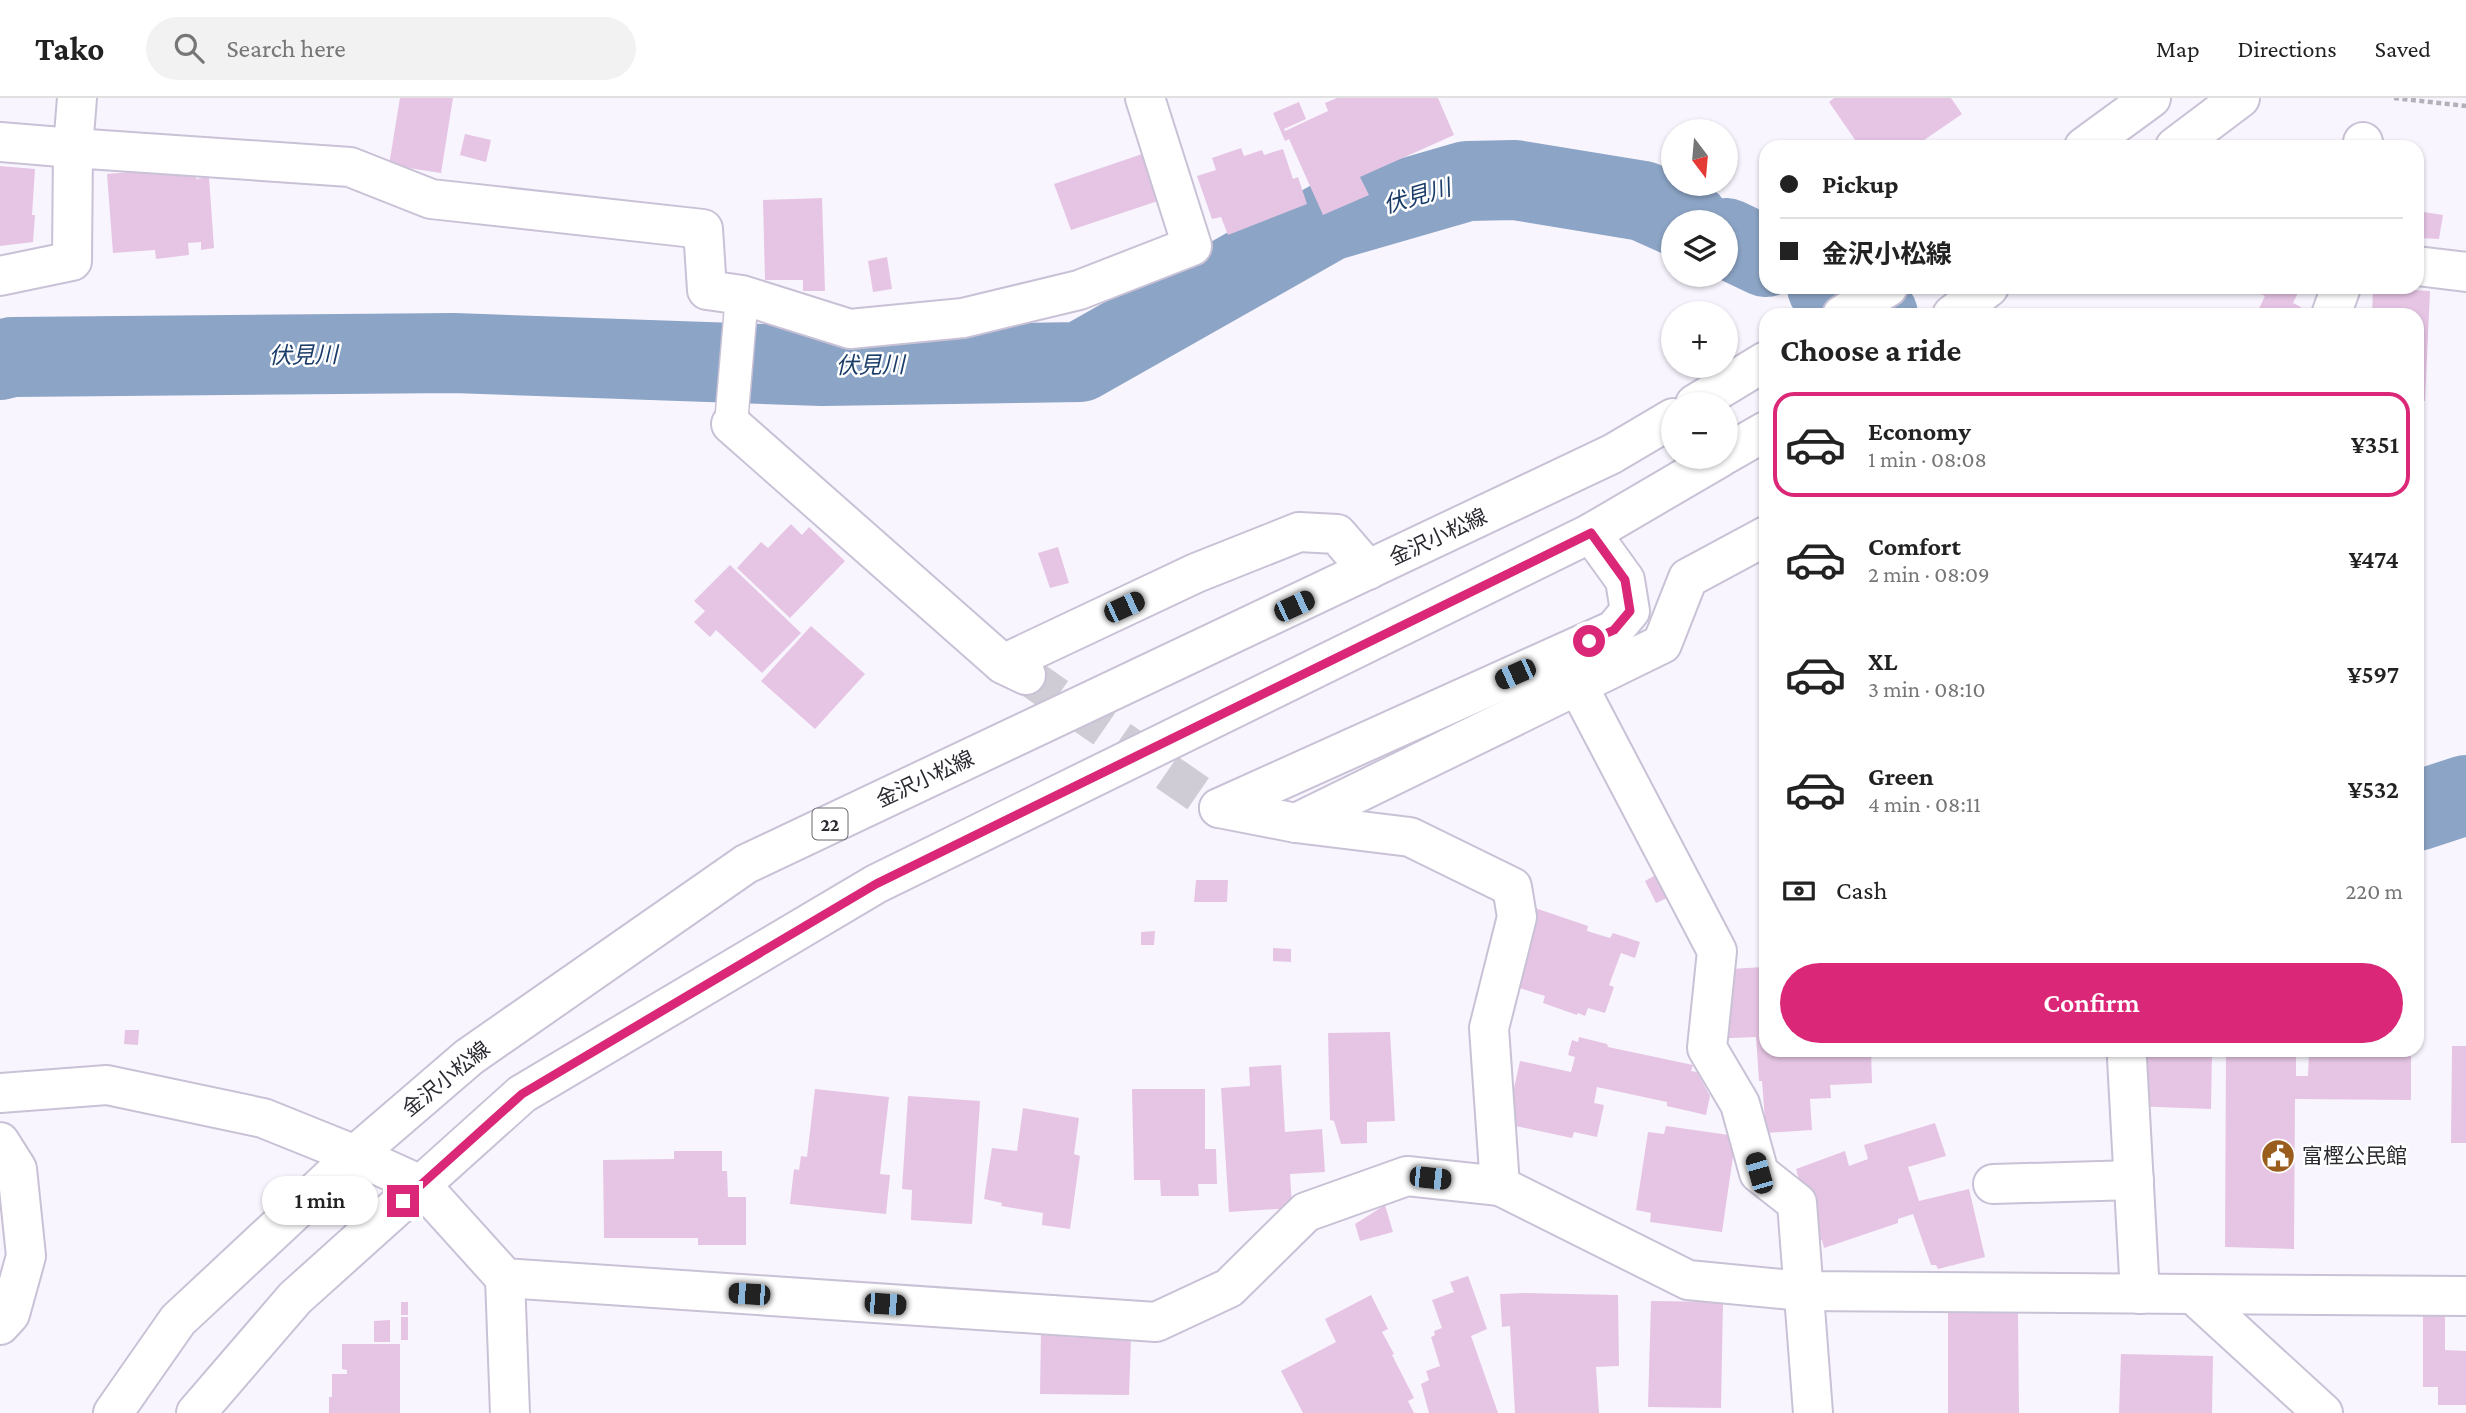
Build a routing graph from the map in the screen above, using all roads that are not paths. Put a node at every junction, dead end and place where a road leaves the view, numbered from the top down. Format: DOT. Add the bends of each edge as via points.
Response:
graph roads {
  1 [pos="77,98"];
  2 [pos="1145,98"];
  3 [pos="2151,98"];
  4 [pos="2239,98"];
  5 [pos="2094,140"];
  6 [pos="2184,140"];
  7 [pos="0,142"];
  8 [pos="73,148"];
  9 [pos="2424,268"];
  10 [pos="2466,272"];
  11 [pos="0,276"];
  12 [pos="1876,294"];
  13 [pos="1980,294"];
  14 [pos="742,295"];
  15 [pos="1854,308"];
  16 [pos="1961,308"];
  17 [pos="1759,365"];
  18 [pos="1715,392"];
  19 [pos="731,424"];
  20 [pos="1661,425"];
  21 [pos="1759,435"];
  22 [pos="1738,447"];
  23 [pos="1701,469"];
  24 [pos="1591,533"];
  25 [pos="1759,540"];
  26 [pos="1368,570"];
  27 [pos="1578,686"];
  28 [pos="1296,823"];
  29 [pos="2127,1059"];
  30 [pos="0,1093"];
  31 [pos="0,1142"];
  32 [pos="355,1154"];
  33 [pos="2134,1180"];
  34 [pos="1993,1184"];
  35 [pos="421,1185"];
  36 [pos="1500,1185"];
  37 [pos="505,1278"];
  38 [pos="1802,1291"];
  39 [pos="2140,1294"];
  40 [pos="2193,1294"];
  41 [pos="2466,1296"];
  42 [pos="0,1325"];
  43 [pos="113,1413"];
  44 [pos="196,1413"];
  45 [pos="510,1413"];
  46 [pos="1813,1413"];
  47 [pos="2323,1413"];
  1 -- 8 [label="street"];
  2 -- 14 [label="street" via="1192,246 1079,290 963,318 850,328"];
  3 -- 5 [label="street"];
  4 -- 6 [label="street"];
  7 -- 8 [label="street"];
  8 -- 11 [label="street" via="72,261"];
  8 -- 14 [label="street" via="350,167 431,199 702,229 707,290"];
  9 -- 10 [label="street"];
  12 -- 15 [label="street"];
  13 -- 16 [label="street"];
  14 -- 19 [label="street"];
  17 -- 18 [label="street"];
  19 -- 26 [label="street" via="1015,670 1196,573 1299,532 1337,534"];
  20 -- 26 [label="street, 金沢小松線 / 22" via="1612,454"];
  21 -- 22 [label="street"];
  23 -- 24 [label="street"];
  24 -- 28 [label="street" via="1625,580 1630,611 1614,630 1219,808"];
  24 -- 35 [label="street" via="876,884 522,1094"];
  25 -- 27 [label="street" via="1688,578 1662,644"];
  26 -- 32 [label="street, 金沢小松線 / 22" via="746,864 469,1057"];
  27 -- 28 [label="street"];
  27 -- 38 [label="street" via="1717,951 1707,1048 1740,1104 1759,1173 1797,1203"];
  28 -- 36 [label="street" via="1410,837 1512,887 1517,917 1489,1028"];
  29 -- 33 [label="street"];
  30 -- 32 [label="street" via="107,1085 263,1118"];
  31 -- 42 [label="street" via="17,1169 26,1256 10,1314"];
  32 -- 35 [label="street"];
  32 -- 43 [label="street, 金沢小松線 / 22" via="178,1320"];
  33 -- 34 [label="street"];
  33 -- 39 [label="street"];
  35 -- 37 [label="street"];
  35 -- 44 [label="street" via="295,1298"];
  36 -- 37 [label="street" via="1407,1176 1306,1212 1229,1288 1156,1322"];
  36 -- 38 [label="street" via="1688,1280"];
  37 -- 45 [label="street"];
  38 -- 39 [label="street"];
  38 -- 46 [label="street"];
  39 -- 40 [label="street"];
  40 -- 41 [label="street"];
  40 -- 47 [label="street"];
}
